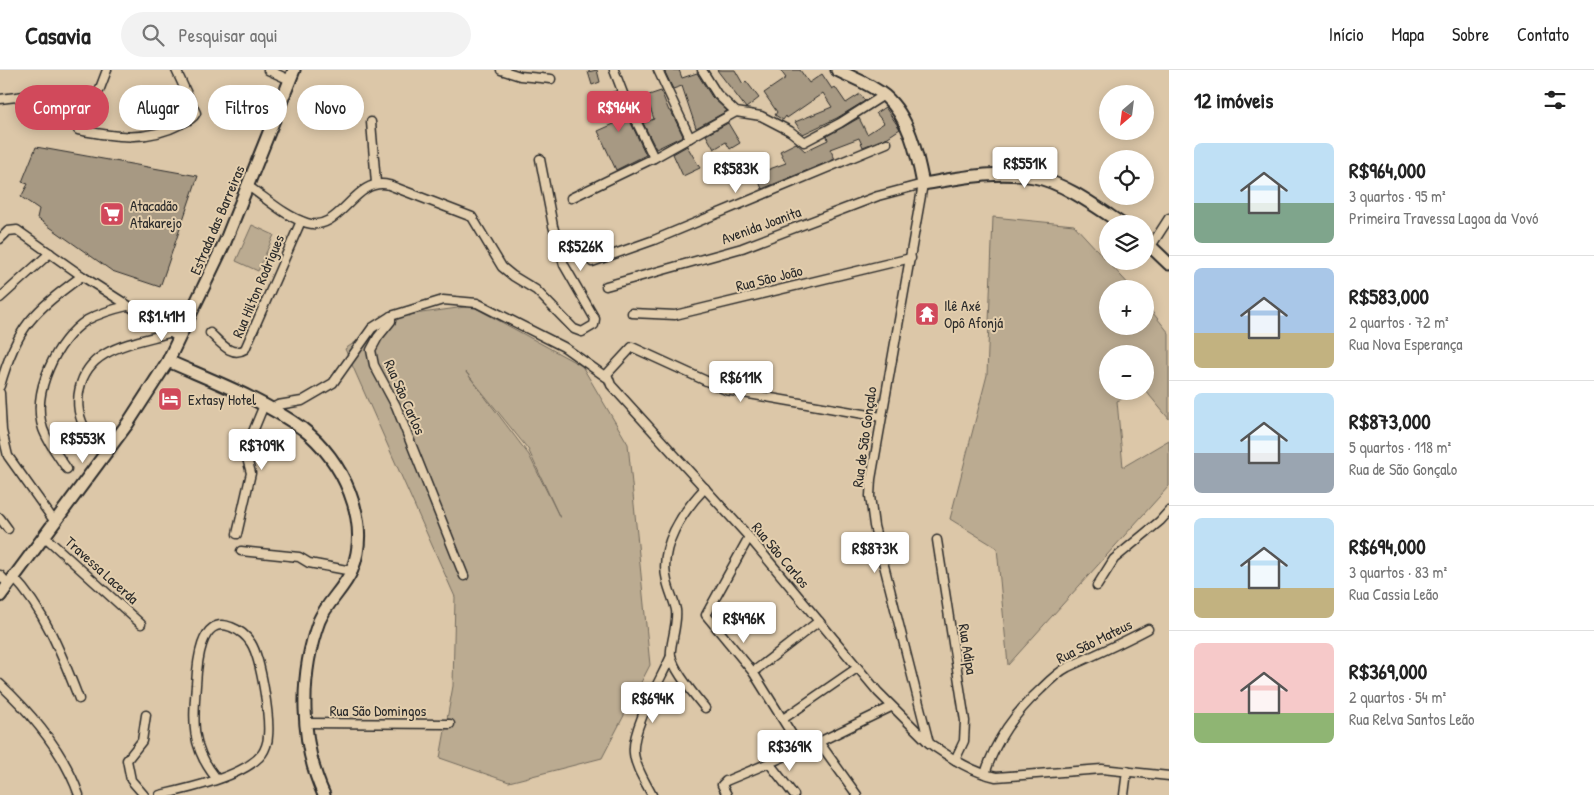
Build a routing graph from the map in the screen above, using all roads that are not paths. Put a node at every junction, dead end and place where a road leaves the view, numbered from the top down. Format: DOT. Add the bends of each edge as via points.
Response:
graph roads {
  1 [pos="107,70"];
  2 [pos="176,70"];
  3 [pos="268,70"];
  4 [pos="501,70"];
  5 [pos="614,70"];
  6 [pos="658,70"];
  7 [pos="702,70"];
  8 [pos="843,71"];
  9 [pos="292,75"];
  10 [pos="551,79"];
  11 [pos="884,95"];
  12 [pos="0,98"];
  13 [pos="736,112"];
  14 [pos="371,122"];
  15 [pos="78,130"];
  16 [pos="690,138"];
  17 [pos="887,143"];
  18 [pos="654,158"];
  19 [pos="540,159"];
  20 [pos="376,183"];
  21 [pos="923,184"];
  22 [pos="248,186"];
  23 [pos="571,198"];
  24 [pos="1109,215"];
  25 [pos="1169,218"];
  26 [pos="301,221"];
  27 [pos="1154,237"];
  28 [pos="0,239"];
  29 [pos="1154,250"];
  30 [pos="50,253"];
  31 [pos="911,258"];
  32 [pos="592,262"];
  33 [pos="1169,264"];
  34 [pos="82,276"];
  35 [pos="606,286"];
  36 [pos="0,298"];
  37 [pos="127,306"];
  38 [pos="632,313"];
  39 [pos="390,316"];
  40 [pos="210,333"];
  41 [pos="174,336"];
  42 [pos="168,360"];
  43 [pos="606,377"];
  44 [pos="0,386"];
  45 [pos="0,393"];
  46 [pos="268,407"];
  47 [pos="881,417"];
  48 [pos="87,432"];
  49 [pos="67,469"];
  50 [pos="704,488"];
  51 [pos="1169,511"];
  52 [pos="0,518"];
  53 [pos="55,522"];
  54 [pos="8,529"];
  55 [pos="237,534"];
  56 [pos="44,536"];
  57 [pos="749,537"];
  58 [pos="937,540"];
  59 [pos="241,551"];
  60 [pos="352,571"];
  61 [pos="464,576"];
  62 [pos="7,579"];
  63 [pos="1097,586"];
  64 [pos="0,596"];
  65 [pos="818,621"];
  66 [pos="140,624"];
  67 [pos="1148,629"];
  68 [pos="671,656"];
  69 [pos="857,668"];
  70 [pos="753,672"];
  71 [pos="0,684"];
  72 [pos="80,700"];
  73 [pos="891,707"];
  74 [pos="705,708"];
  75 [pos="146,715"];
  76 [pos="783,719"];
  77 [pos="305,723"];
  78 [pos="450,724"];
  79 [pos="818,742"];
  80 [pos="929,743"];
  81 [pos="801,749"];
  82 [pos="955,760"];
  83 [pos="769,763"];
  84 [pos="1128,771"];
  85 [pos="985,774"];
  86 [pos="1169,776"];
  87 [pos="216,778"];
  88 [pos="81,795"];
  89 [pos="144,795"];
  90 [pos="160,795"];
  91 [pos="324,795"];
  92 [pos="652,795"];
  93 [pos="727,795"];
  94 [pos="794,795"];
  95 [pos="857,795"];
  96 [pos="1124,795"];
  1 -- 12 [label="street" via="99,91 89,100 41,94"];
  2 -- 15 [label="street" via="196,113 190,119 162,134 142,137 122,138"];
  3 -- 9 [label="street"];
  4 -- 10 [label="street" via="520,76"];
  5 -- 18 [label="street"];
  6 -- 16 [label="street"];
  7 -- 13 [label="street" via="716,94"];
  8 -- 11 [label="street, Rua de São Gonçalo"];
  9 -- 22 [label="street, Estrada das Barreiras"];
  11 -- 13 [label="street" via="804,142 761,116"];
  11 -- 21 [label="street, Rua de São Gonçalo" via="902,116 910,134"];
  13 -- 16 [label="street"];
  14 -- 20 [label="street"];
  16 -- 18 [label="street"];
  17 -- 32 [label="street" via="662,237"];
  18 -- 23 [label="street"];
  19 -- 20 [label="street" via="552,226 564,265 595,319 594,325 582,332 566,323 536,290 502,267 472,217"];
  20 -- 26 [label="street" via="365,188 324,223 317,225"];
  21 -- 24 [label="street" via="994,174 1036,177"];
  21 -- 31 [label="street, Rua de São Gonçalo"];
  21 -- 35 [label="street, Avenida Joanita" via="878,196 742,248"];
  22 -- 26 [label="street"];
  22 -- 41 [label="street, Estrada das Barreiras" via="225,242"];
  25 -- 27 [label="street"];
  26 -- 40 [label="street, Rua Hilton Rodrigues" via="246,349 229,351"];
  28 -- 30 [label="street" via="8,231 16,230"];
  29 -- 33 [label="street"];
  30 -- 34 [label="street"];
  30 -- 36 [label="street"];
  31 -- 38 [label="street, Rua São João" via="675,315"];
  31 -- 47 [label="street, Rua de São Gonçalo"];
  34 -- 37 [label="street"];
  34 -- 44 [label="street" via="43,305 29,320 8,360"];
  37 -- 41 [label="street"];
  37 -- 49 [label="street" via="87,320 61,346 52,364 41,400 42,422"];
  39 -- 43 [label="street" via="443,300 477,303 564,347"];
  39 -- 46 [label="street" via="372,328 333,383 302,401"];
  39 -- 61 [label="street, Rua São Carlos" via="391,321 371,350 374,365 396,406"];
  41 -- 42 [label="street, Estrada das Barreiras"];
  41 -- 48 [label="street" via="117,349 104,354 91,367 78,392 77,404 80,421"];
  42 -- 46 [label="street"];
  42 -- 53 [label="street, Estrada das Barreiras" via="128,423"];
  43 -- 47 [label="street" via="632,347 726,390"];
  43 -- 50 [label="street, Rua São Carlos"];
  45 -- 53 [label="street" via="2,431 8,456"];
  46 -- 55 [label="street" via="245,451 251,473"];
  46 -- 60 [label="street" via="317,442 331,458 343,480 357,520 358,548"];
  47 -- 80 [label="street, Rua de São Gonçalo" via="871,512"];
  50 -- 57 [label="street, Rua São Carlos"];
  50 -- 68 [label="street" via="684,513 666,556 666,581 676,612"];
  51 -- 63 [label="street" via="1114,559"];
  52 -- 54 [label="street"];
  53 -- 56 [label="street, Estrada das Barreiras"];
  56 -- 62 [label="street, Estrada das Barreiras"];
  56 -- 66 [label="street, Travessa Lacerda"];
  57 -- 65 [label="street, Rua São Carlos"];
  57 -- 70 [label="street" via="706,615"];
  58 -- 82 [label="street, Rua Adipa" via="965,721 964,742"];
  59 -- 60 [label="street" via="299,556 309,563"];
  60 -- 77 [label="street" via="319,621 306,689"];
  62 -- 64 [label="street, Estrada das Barreiras"];
  62 -- 72 [label="street" via="32,601 59,649"];
  65 -- 69 [label="street, Rua São Carlos"];
  65 -- 70 [label="street"];
  67 -- 85 [label="street, Rua São Mateus" via="1054,676 1007,724"];
  68 -- 74 [label="street"];
  68 -- 92 [label="street" via="634,745 635,757"];
  69 -- 73 [label="street, Rua São Carlos"];
  69 -- 76 [label="street"];
  70 -- 76 [label="street"];
  71 -- 88 [label="street" via="45,732"];
  73 -- 79 [label="street"];
  73 -- 80 [label="street, Rua São Carlos"];
  75 -- 89 [label="street" via="142,741 128,760 131,780"];
  76 -- 81 [label="street"];
  77 -- 78 [label="street, Rua São Domingos"];
  77 -- 91 [label="street" via="308,750"];
  79 -- 81 [label="street"];
  79 -- 95 [label="street"];
  80 -- 82 [label="street"];
  81 -- 83 [label="street"];
  82 -- 85 [label="street"];
  83 -- 93 [label="street" via="726,781 722,785"];
  83 -- 94 [label="street"];
  84 -- 85 [label="street" via="1102,769 1007,777"];
  84 -- 86 [label="street"];
  84 -- 96 [label="street"];
  87 -- 87 [label="street" via="254,762 262,754 268,737 256,655 246,636 227,625 217,625 209,630 204,640 197,671 194,711 198,752"];
  87 -- 90 [label="street"];
}
